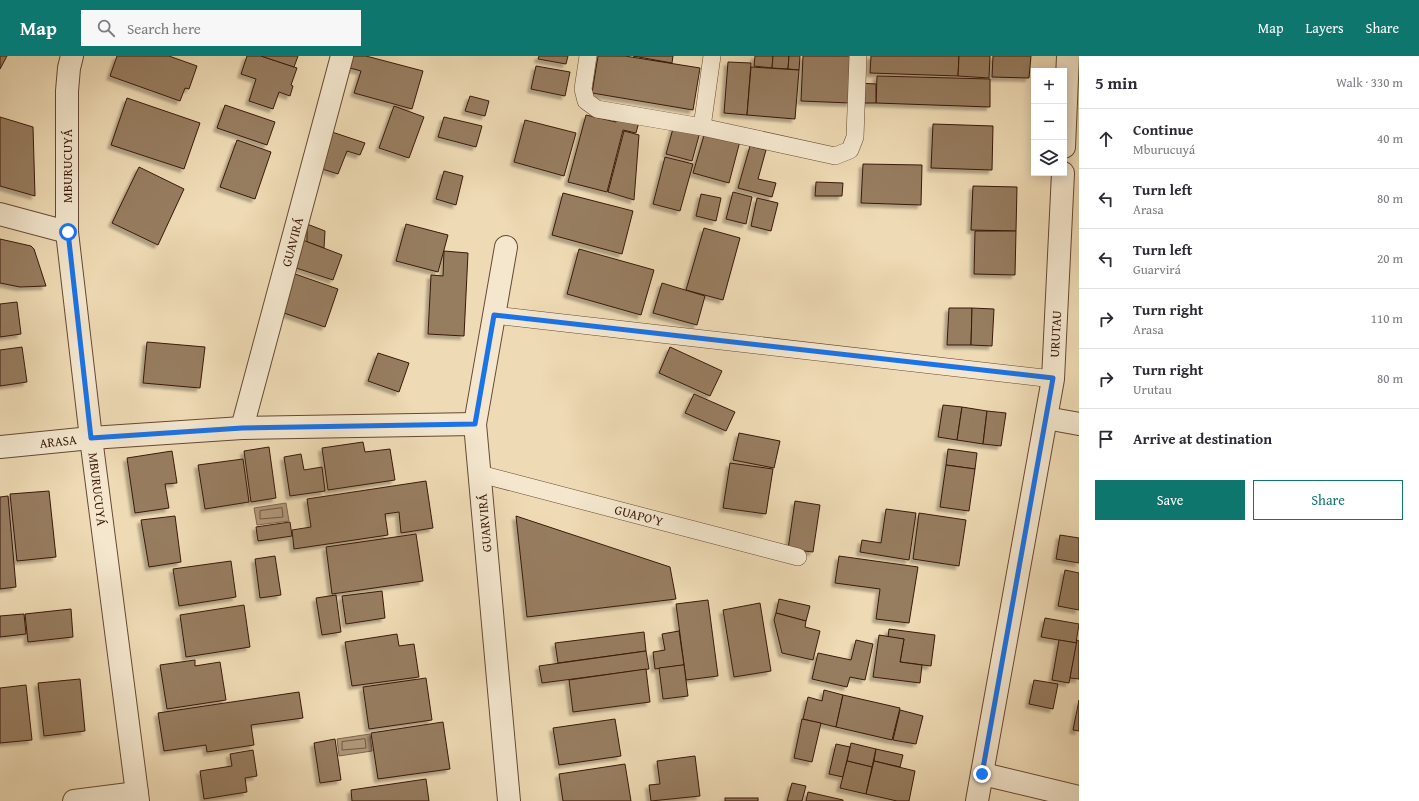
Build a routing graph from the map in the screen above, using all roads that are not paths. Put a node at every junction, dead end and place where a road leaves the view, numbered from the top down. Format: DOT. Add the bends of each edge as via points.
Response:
graph roads {
  1 [pos="72,56"];
  2 [pos="342,56"];
  3 [pos="588,56"];
  4 [pos="712,56"];
  5 [pos="858,56"];
  6 [pos="1068,56"];
  7 [pos="702,127"];
  8 [pos="1064,140"];
  9 [pos="1063,176"];
  10 [pos="0,214"];
  11 [pos="68,232"];
  12 [pos="506,247"];
  13 [pos="494,315"];
  14 [pos="1053,378"];
  15 [pos="1046,418"];
  16 [pos="475,424"];
  17 [pos="1079,424"];
  18 [pos="242,428"];
  19 [pos="91,438"];
  20 [pos="0,447"];
  21 [pos="480,474"];
  22 [pos="798,557"];
  23 [pos="982,774"];
  24 [pos="138,797"];
  25 [pos="1079,797"];
  26 [pos="74,801"];
  27 [pos="509,801"];
  28 [pos="977,801"];
  1 -- 11 [label="street, MBURUCUYÁ" via="67,92"];
  2 -- 18 [label="street, GUAVIRÁ"];
  3 -- 7 [label="lane" via="583,89 586,101 597,109"];
  4 -- 7 [label="lane"];
  5 -- 7 [label="lane" via="855,137 850,150 835,156"];
  6 -- 8 [label="street"];
  9 -- 14 [label="street, URUTAU"];
  10 -- 11 [label="street"];
  11 -- 19 [label="street, MBURUCUYÁ"];
  12 -- 13 [label="street, GUARVIRÁ"];
  13 -- 14 [label="lane"];
  13 -- 16 [label="street, GUARVIRÁ"];
  14 -- 15 [label="street, URUTAU"];
  15 -- 17 [label="street"];
  15 -- 23 [label="street, URUTAU"];
  16 -- 18 [label="street, ARASA"];
  16 -- 21 [label="street, GUARVIRÁ"];
  18 -- 19 [label="street, ARASA"];
  19 -- 20 [label="street, ARASA"];
  19 -- 24 [label="street, MBURUCUYÁ"];
  21 -- 22 [label="lane, GUAPO'Y"];
  21 -- 27 [label="street, GUARVIRÁ"];
  23 -- 25 [label="street"];
  23 -- 28 [label="street, URUTAU"];
  24 -- 26 [label="street"];
}
